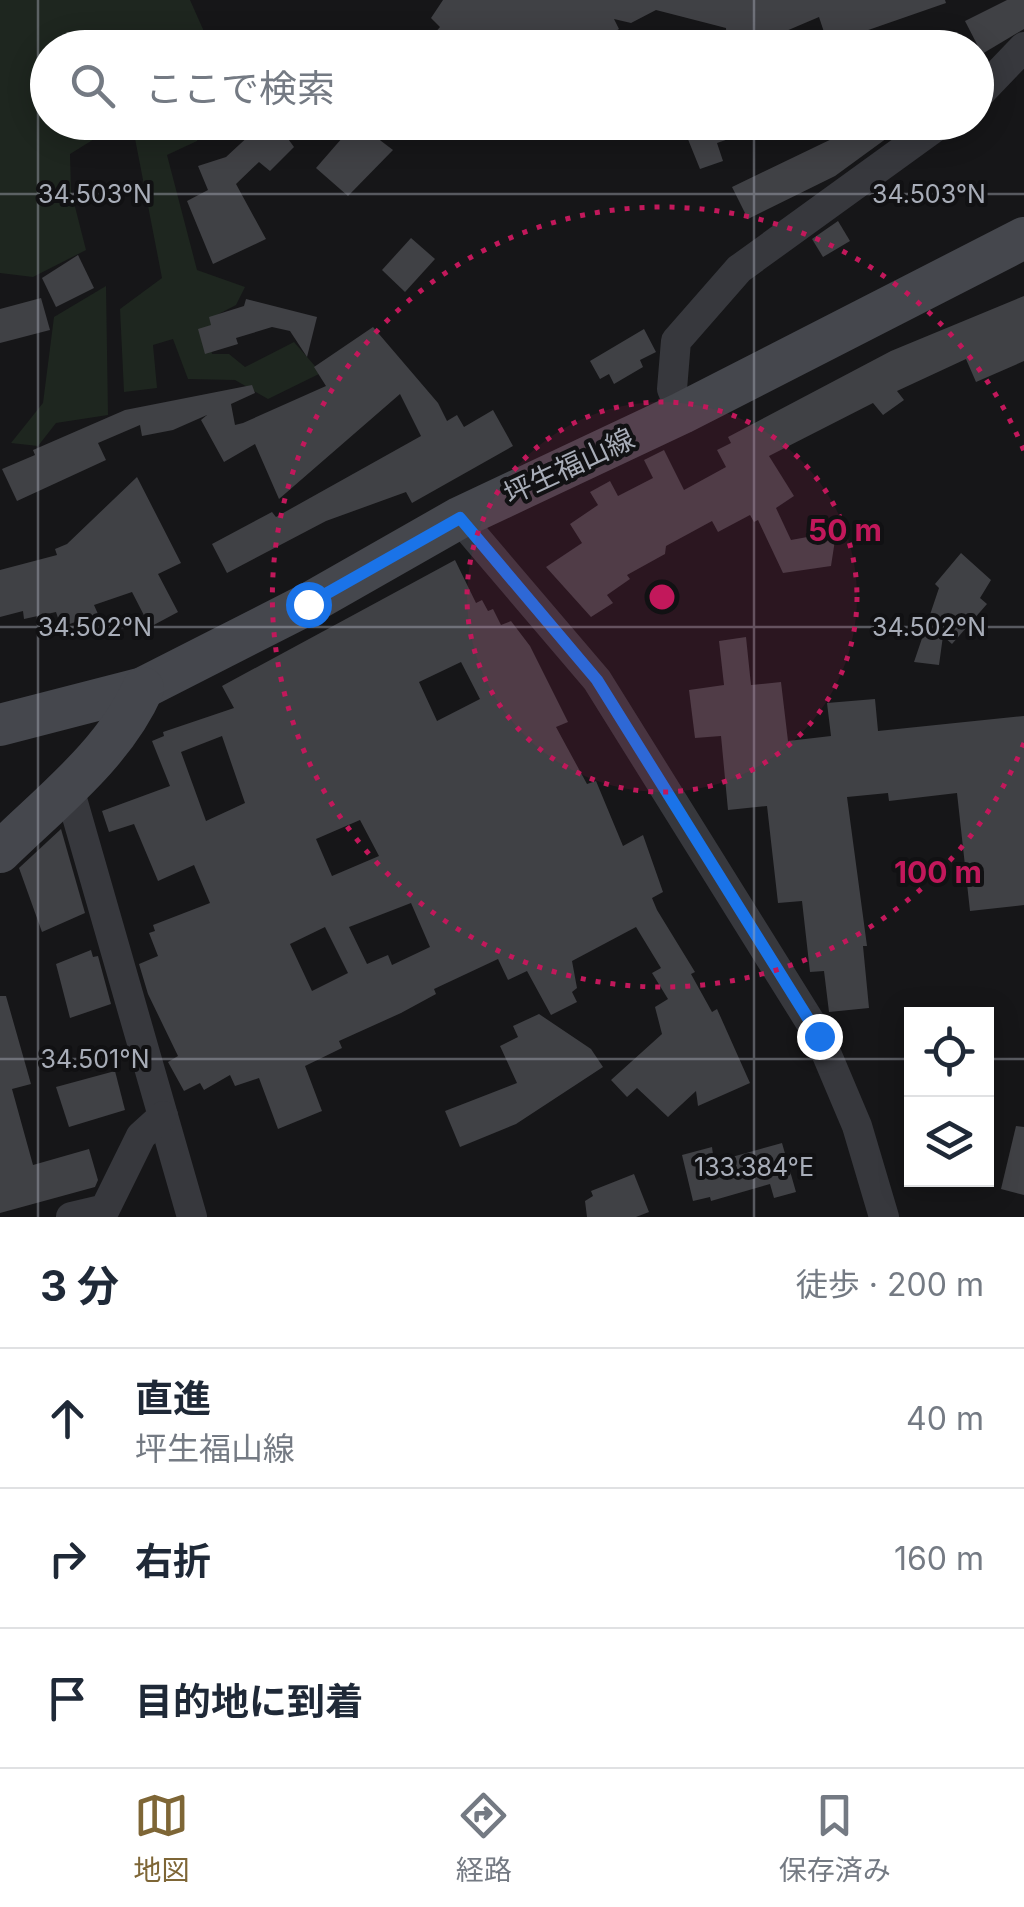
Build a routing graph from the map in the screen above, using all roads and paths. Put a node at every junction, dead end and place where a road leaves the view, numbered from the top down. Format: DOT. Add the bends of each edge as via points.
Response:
graph roads {
  1 [pos="1024,47"];
  2 [pos="994,78"];
  3 [pos="917,140"];
  4 [pos="1024,238"];
  5 [pos="677,401"];
  6 [pos="460,518"];
  7 [pos="142,688"];
  8 [pos="78,707"];
  9 [pos="0,725"];
  10 [pos="110,742"];
  11 [pos="68,785"];
  12 [pos="0,852"];
  13 [pos="163,1116"];
  14 [pos="71,1217"];
  15 [pos="192,1217"];
  16 [pos="884,1217"];
  1 -- 2 [label="street"];
  3 -- 5 [label="street" via="740,269 676,342"];
  4 -- 5 [label="main road, 坪生福山線"];
  5 -- 6 [label="main road, 坪生福山線"];
  6 -- 7 [label="main road, 坪生福山線"];
  6 -- 16 [label="street" via="597,680 819,1036"];
  7 -- 8 [label="main road, 坪生福山線"];
  7 -- 10 [label="main road"];
  8 -- 9 [label="main road, 坪生福山線"];
  8 -- 10 [label="main road" via="100,712"];
  10 -- 11 [label="main road"];
  11 -- 12 [label="main road"];
  11 -- 13 [label="street"];
  13 -- 14 [label="street" via="141,1136 105,1210"];
  13 -- 15 [label="street"];
}
